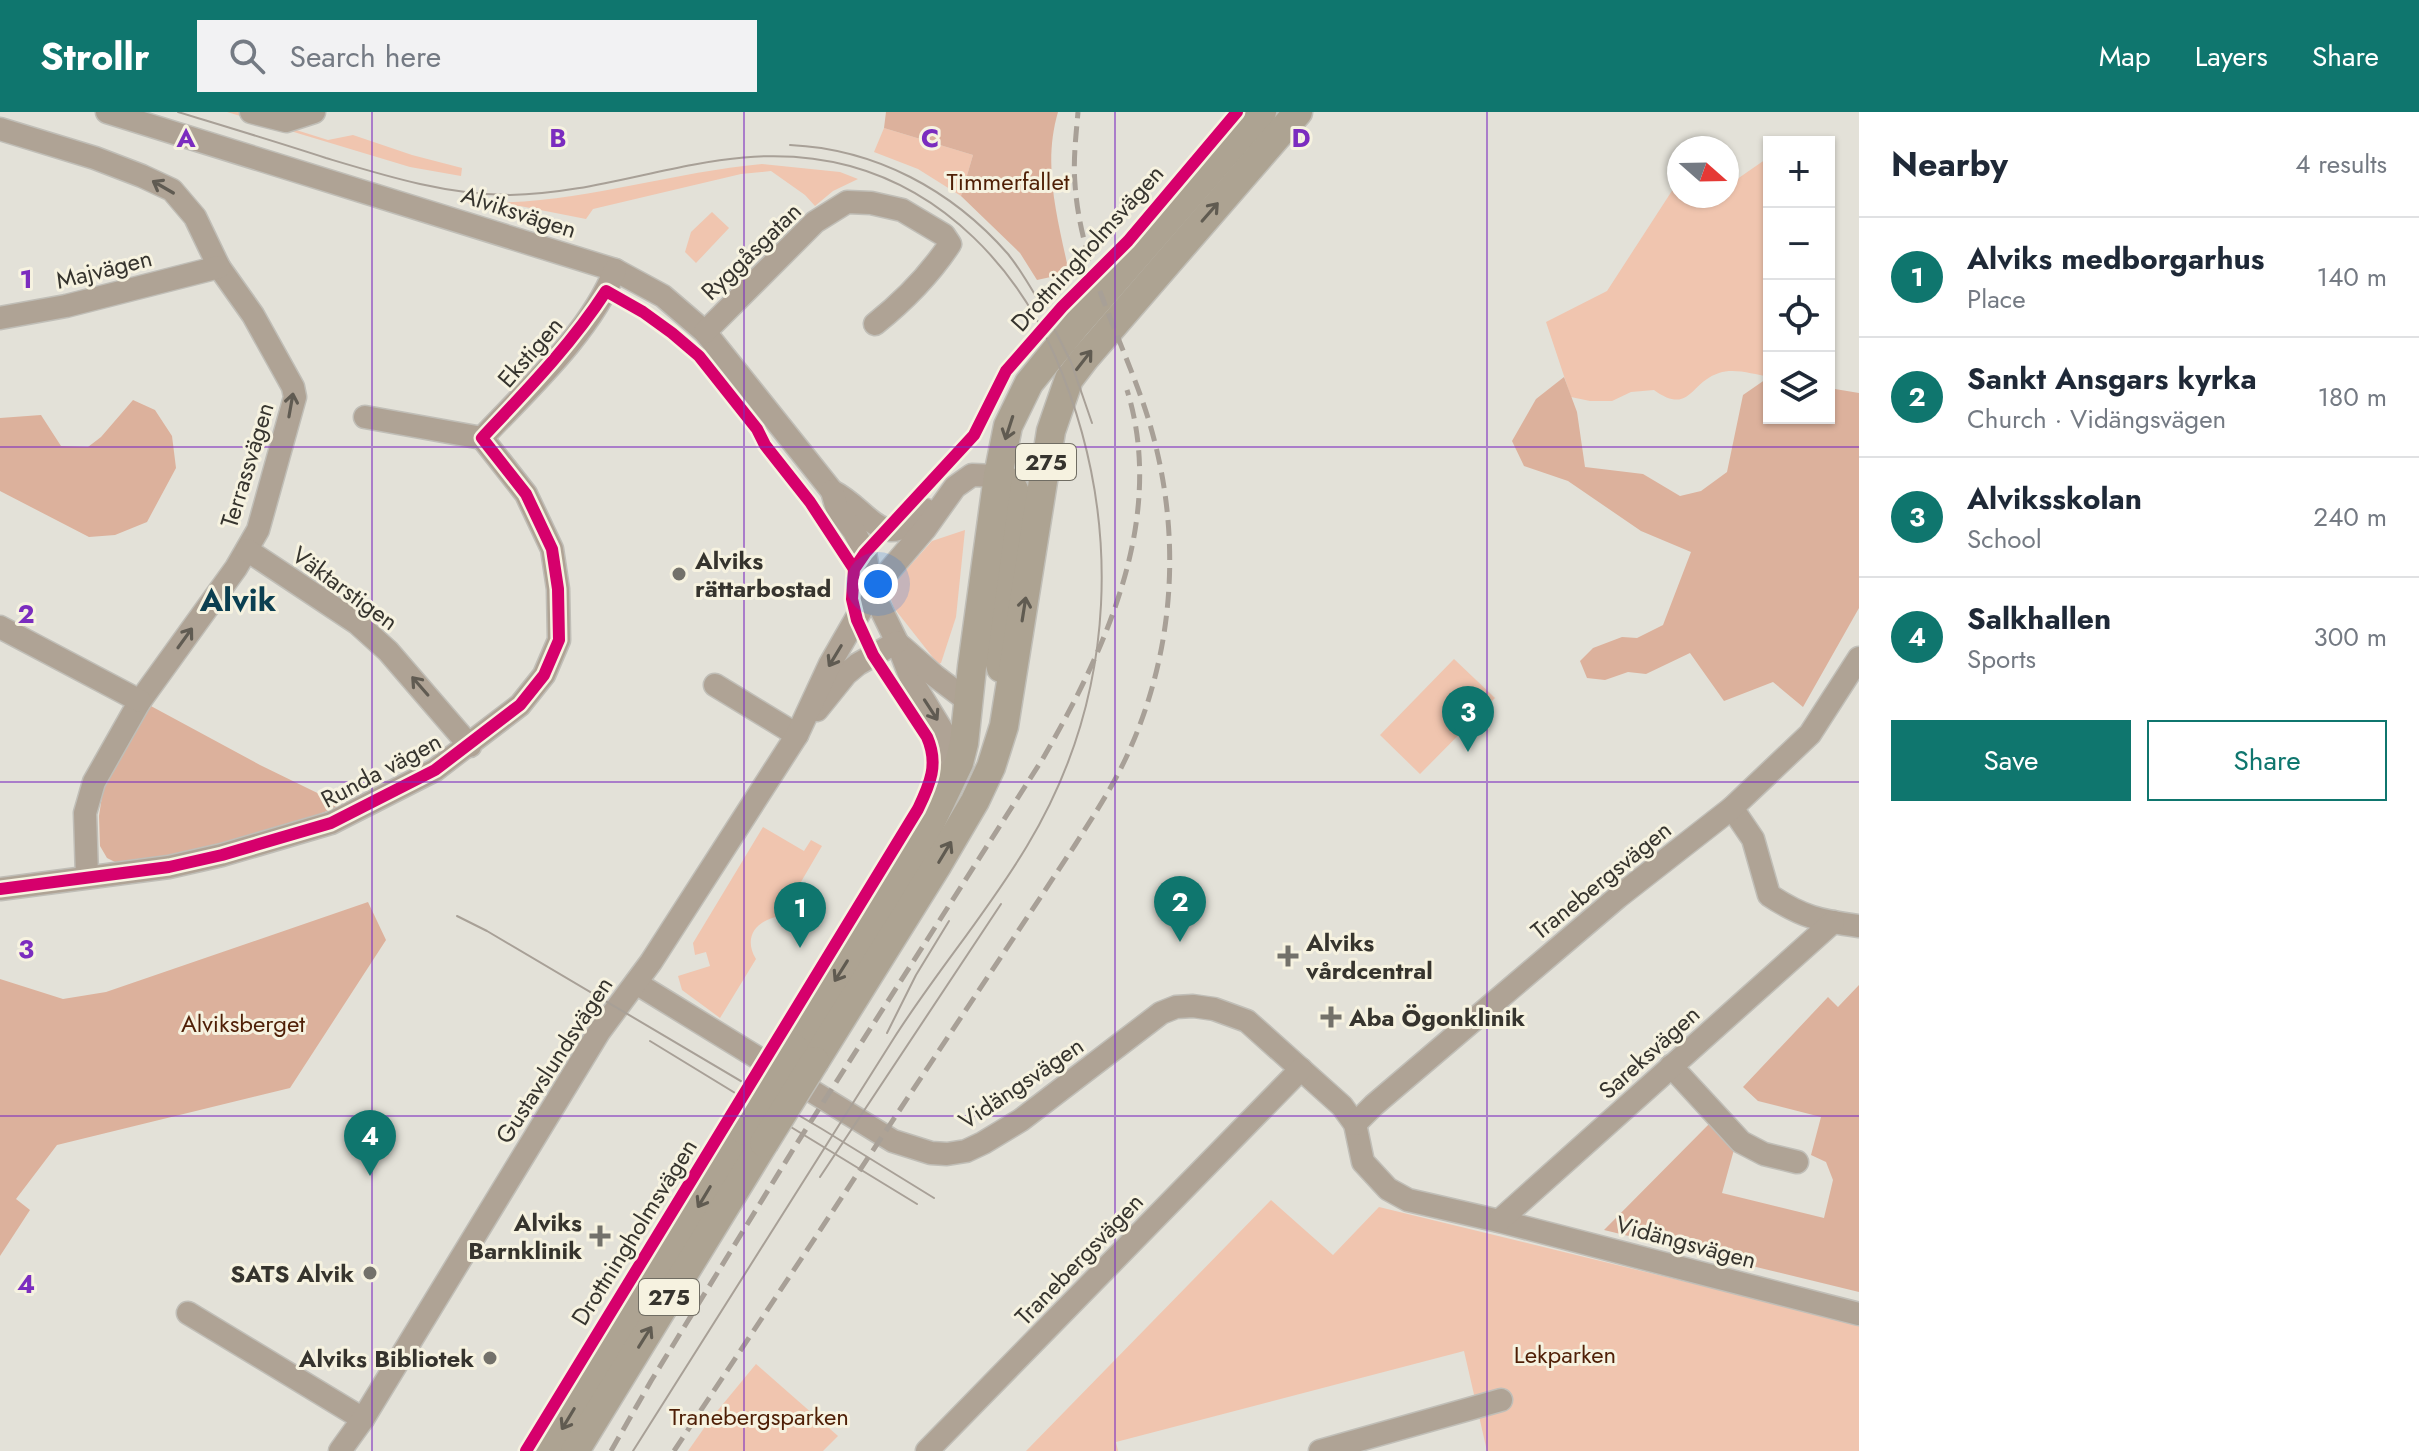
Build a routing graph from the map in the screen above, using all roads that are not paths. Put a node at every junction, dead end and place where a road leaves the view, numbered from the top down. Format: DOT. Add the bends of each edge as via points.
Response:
graph roads {
  1 [pos="107,112"];
  2 [pos="251,112"];
  3 [pos="314,112"];
  4 [pos="1262,112"];
  5 [pos="1298,112"];
  6 [pos="0,129"];
  7 [pos="219,267"];
  8 [pos="615,270"];
  9 [pos="0,318"];
  10 [pos="875,324"];
  11 [pos="705,332"];
  12 [pos="365,417"];
  13 [pos="482,438"];
  14 [pos="998,476"];
  15 [pos="955,487"];
  16 [pos="832,491"];
  17 [pos="247,550"];
  18 [pos="872,591"];
  19 [pos="0,627"];
  20 [pos="897,642"];
  21 [pos="1859,658"];
  22 [pos="715,685"];
  23 [pos="1010,686"];
  24 [pos="140,701"];
  25 [pos="968,701"];
  26 [pos="800,729"];
  27 [pos="470,746"];
  28 [pos="952,781"];
  29 [pos="1732,808"];
  30 [pos="87,877"];
  31 [pos="0,889"];
  32 [pos="1833,922"];
  33 [pos="1859,926"];
  34 [pos="636,983"];
  35 [pos="804,1055"];
  36 [pos="1671,1066"];
  37 [pos="1301,1069"];
  38 [pos="1355,1124"];
  39 [pos="754,1137"];
  40 [pos="1797,1162"];
  41 [pos="1499,1221"];
  42 [pos="188,1313"];
  43 [pos="1859,1314"];
  44 [pos="1501,1400"];
  45 [pos="363,1419"];
  46 [pos="340,1451"];
  47 [pos="549,1451"];
  48 [pos="575,1451"];
  49 [pos="927,1451"];
  50 [pos="1320,1451"];
  1 -- 8 [label="street, Alviksvägen"];
  2 -- 3 [label="street" via="286,121"];
  4 -- 14 [label="main road, Drottningholmsvägen / 275, one-way" via="1029,383 1008,426"];
  23 -- 5 [label="main road, Drottningholmsvägen / 275, one-way" via="1051,431 1069,379"];
  7 -- 6 [label="street, Terrassvägen, one-way" via="195,217 172,190"];
  7 -- 9 [label="street, Majvägen"];
  17 -- 7 [label="street, Terrassvägen, one-way" via="258,530 295,397 253,315"];
  8 -- 11 [label="street, Alviksvägen" via="663,296"];
  8 -- 13 [label="street, Ekstigen" via="591,314 547,370"];
  10 -- 11 [label="street, Ryggåsgatan" via="915,290 950,244 902,210 847,202 815,222"];
  11 -- 16 [label="street, Alviksvägen"];
  12 -- 13 [label="street"];
  13 -- 27 [label="street, Runda vägen" via="526,494 552,549 559,640 544,675 520,705"];
  14 -- 15 [label="street" via="972,475"];
  14 -- 23 [label="main road" via="1010,483 1018,505 999,660"];
  14 -- 25 [label="main road, Drottningholmsvägen / 275"];
  15 -- 16 [label="street, Alviksvägen" via="897,532 876,524"];
  15 -- 18 [label="street, Gustavslundsvägen"];
  16 -- 18 [label="street, Alviksvägen" via="837,509 865,553"];
  24 -- 17 [label="street, Terrassvägen, one-way"];
  27 -- 17 [label="street, Väktarstigen, one-way" via="357,623"];
  18 -- 20 [label="street, Alviksvägen"];
  18 -- 26 [label="street, Gustavslundsvägen, one-way"];
  19 -- 24 [label="street"];
  20 -- 25 [label="street"];
  20 -- 26 [label="street, Gustavslundsvägen" via="846,674"];
  20 -- 28 [label="street, Alviksvägen, one-way" via="912,681 942,730"];
  21 -- 29 [label="street, Tranebergsvägen" via="1810,734"];
  22 -- 26 [label="street"];
  23 -- 25 [label="main road" via="987,699"];
  35 -- 23 [label="main road, Drottningholmsvägen / 275, one-way" via="975,801 999,747"];
  24 -- 30 [label="street, Terrassvägen" via="94,782 85,813"];
  25 -- 28 [label="main road, Drottningholmsvägen / 275" via="964,743"];
  26 -- 34 [label="street, Gustavslundsvägen"];
  27 -- 30 [label="street, Runda vägen" via="435,770 331,823 169,867"];
  28 -- 35 [label="main road, Drottningholmsvägen / 275, one-way"];
  29 -- 32 [label="street" via="1753,839 1769,895 1792,910"];
  29 -- 38 [label="street, Tranebergsvägen" via="1608,905"];
  30 -- 31 [label="street, Runda vägen"];
  32 -- 33 [label="street"];
  32 -- 36 [label="street, Sareksvägen"];
  34 -- 37 [label="street, Vidängsvägen" via="893,1141 931,1153 966,1151 1001,1133 1176,1007 1233,1014"];
  34 -- 45 [label="street, Gustavslundsvägen" via="599,1032"];
  35 -- 39 [label="main road, Drottningholmsvägen / 275, bridge"];
  36 -- 40 [label="street" via="1741,1142"];
  36 -- 41 [label="street, Sareksvägen"];
  37 -- 38 [label="street, Vidängsvägen"];
  37 -- 49 [label="street, Tranebergsvägen"];
  38 -- 41 [label="street, Vidängsvägen" via="1363,1162 1388,1189 1408,1200"];
  39 -- 47 [label="main road, Drottningholmsvägen / 275, one-way"];
  48 -- 39 [label="main road, Drottningholmsvägen / 275, one-way"];
  41 -- 43 [label="street, Vidängsvägen"];
  42 -- 45 [label="street"];
  44 -- 50 [label="street"];
  45 -- 46 [label="street, Gustavslundsvägen"];
}
